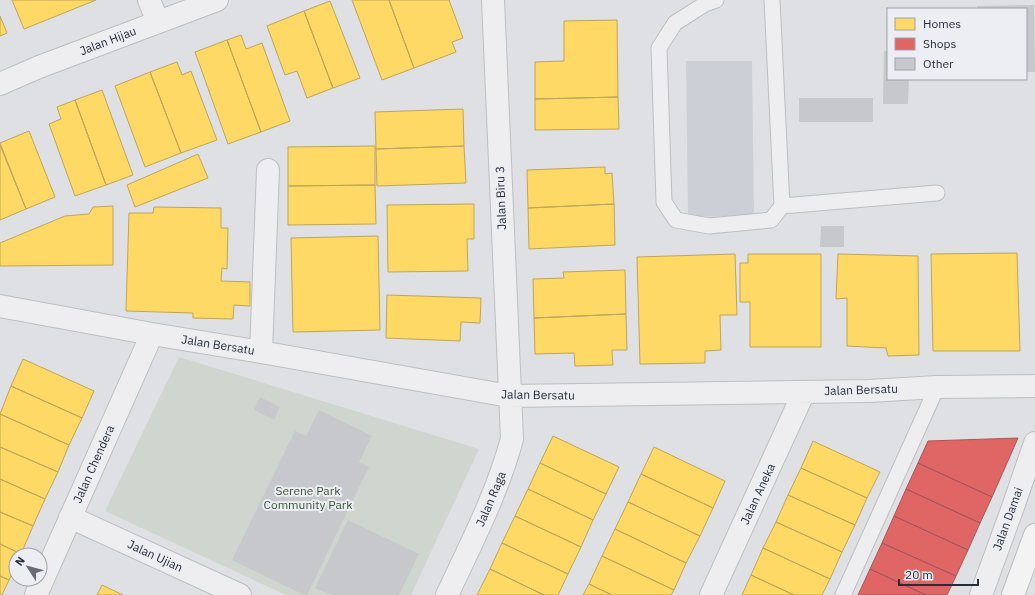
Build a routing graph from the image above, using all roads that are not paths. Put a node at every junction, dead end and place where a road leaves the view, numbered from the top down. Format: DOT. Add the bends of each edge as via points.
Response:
graph roads {
  1 [pos="149,0"];
  2 [pos="217,0"];
  3 [pos="493,0"];
  4 [pos="716,0"];
  5 [pos="772,0"];
  6 [pos="158,22"];
  7 [pos="0,84"];
  8 [pos="268,170"];
  9 [pos="936,193"];
  10 [pos="782,206"];
  11 [pos="0,306"];
  12 [pos="152,334"];
  13 [pos="261,352"];
  14 [pos="1035,386"];
  15 [pos="937,387"];
  16 [pos="804,392"];
  17 [pos="509,396"];
  18 [pos="1035,443"];
  19 [pos="70,517"];
  20 [pos="1035,535"];
  21 [pos="36,595"];
  22 [pos="240,595"];
  23 [pos="447,595"];
  24 [pos="711,595"];
  25 [pos="843,595"];
  26 [pos="981,595"];
  27 [pos="1013,595"];
  1 -- 6 [label="street"];
  2 -- 6 [label="street, Jalan Hijau"];
  3 -- 17 [label="street, Jalan Biru 3"];
  4 -- 10 [label="lane" via="675,22 659,48 664,202 676,220 709,226 771,220"];
  5 -- 10 [label="lane"];
  6 -- 7 [label="street, Jalan Hijau"];
  8 -- 13 [label="street"];
  9 -- 10 [label="lane"];
  11 -- 12 [label="street, Jalan Bersatu"];
  12 -- 13 [label="street, Jalan Bersatu"];
  12 -- 19 [label="street, Jalan Chendera"];
  13 -- 17 [label="street, Jalan Bersatu"];
  14 -- 15 [label="street, Jalan Bersatu"];
  15 -- 16 [label="street, Jalan Bersatu"];
  15 -- 25 [label="lane"];
  16 -- 17 [label="street, Jalan Bersatu"];
  16 -- 24 [label="street, Jalan Aneka"];
  17 -- 23 [label="street, Jalan Raga" via="512,439 505,464 492,499"];
  18 -- 26 [label="street, Jalan Damai"];
  19 -- 21 [label="street, Jalan Chendera"];
  19 -- 22 [label="street, Jalan Ujian"];
  20 -- 27 [label="main road"];
}
